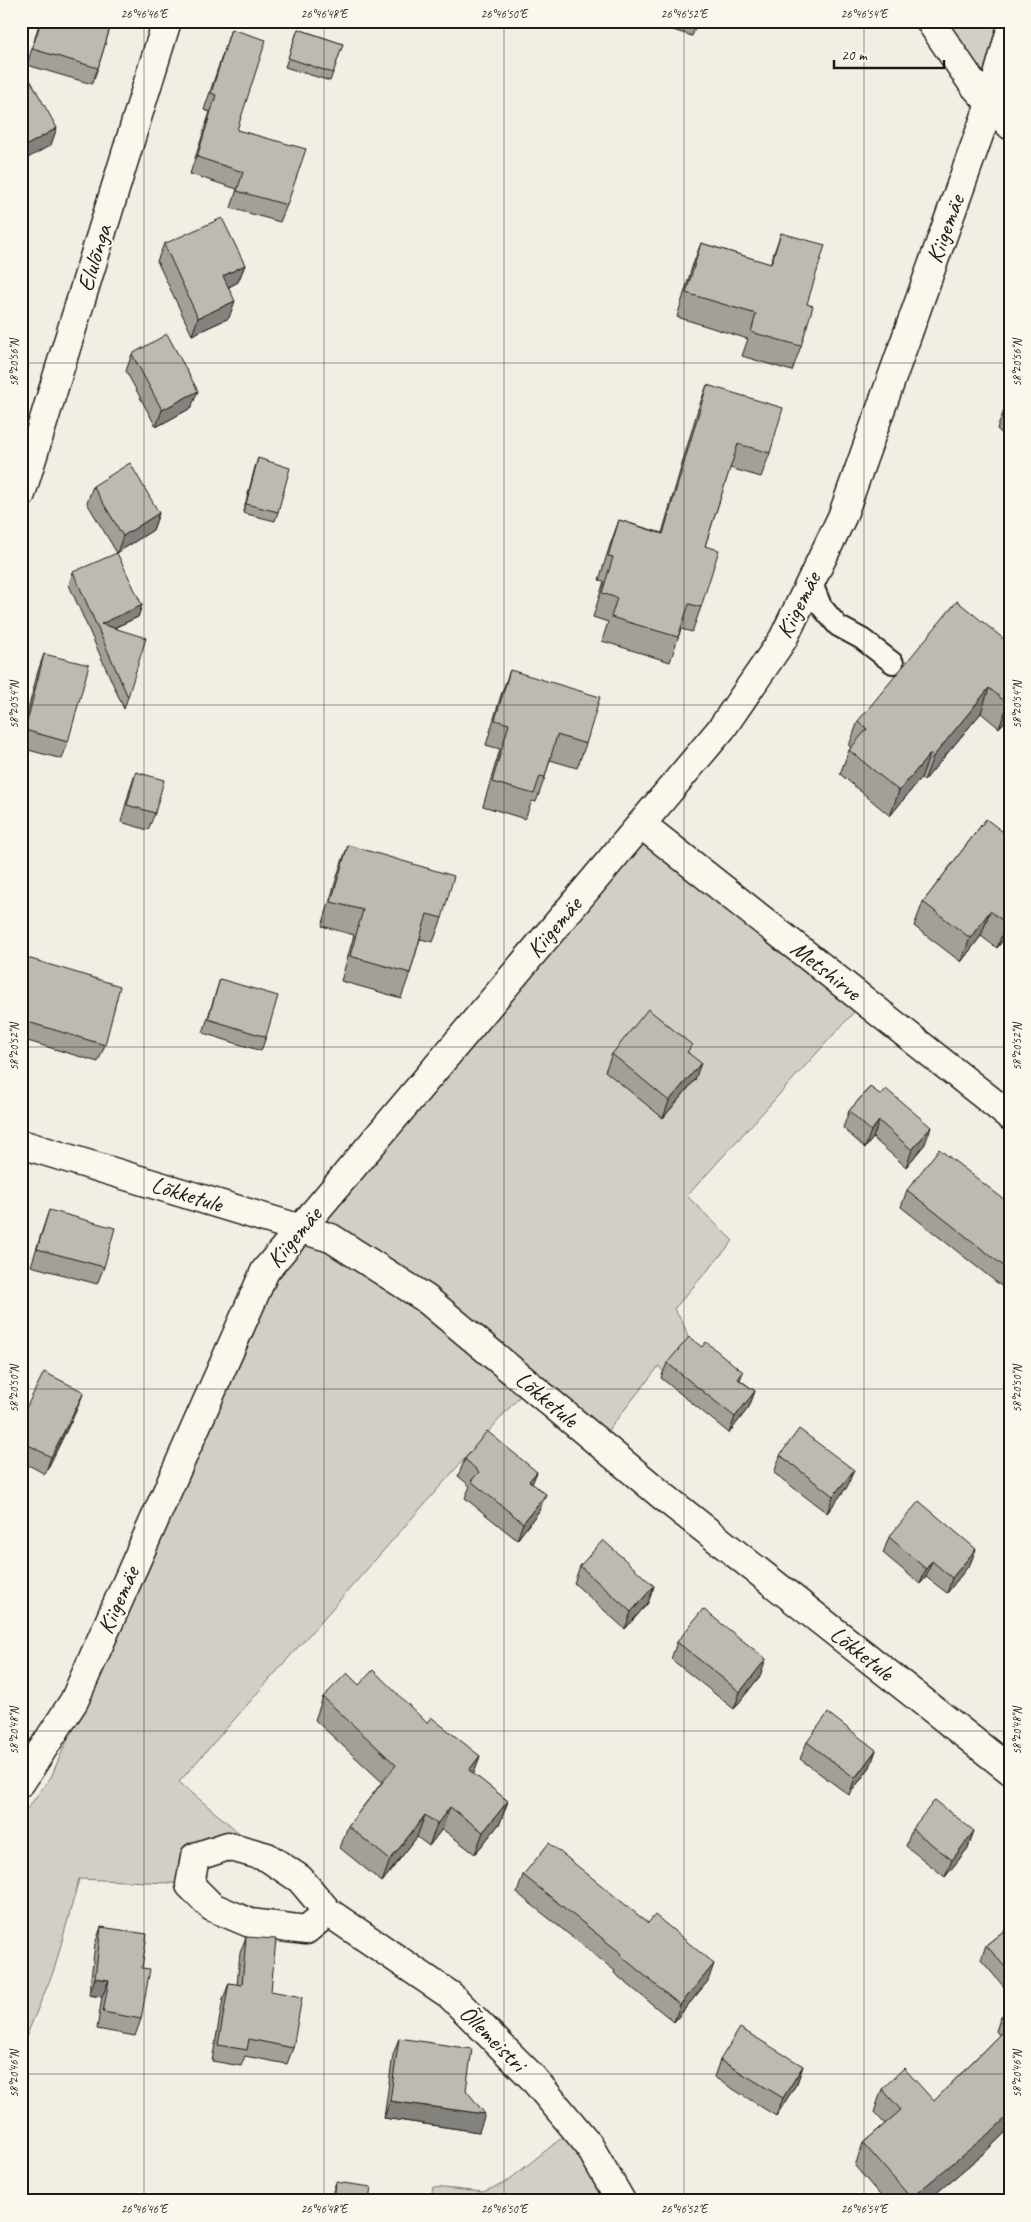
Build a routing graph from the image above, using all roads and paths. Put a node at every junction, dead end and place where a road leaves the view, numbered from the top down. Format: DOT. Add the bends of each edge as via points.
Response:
graph roads {
  1 [pos="168,21"];
  2 [pos="930,21"];
  3 [pos="1010,33"];
  4 [pos="990,104"];
  5 [pos="1010,125"];
  6 [pos="21,494"];
  7 [pos="811,582"];
  8 [pos="893,663"];
  9 [pos="641,824"];
  10 [pos="1010,1116"];
  11 [pos="21,1144"];
  12 [pos="300,1229"];
  13 [pos="1010,1770"];
  14 [pos="21,1782"];
  15 [pos="328,1912"];
  16 [pos="621,2201"];
  1 -- 6 [label="street, Elulõnga"];
  2 -- 4 [label="street"];
  3 -- 4 [label="street, Kiigemäe"];
  4 -- 5 [label="street"];
  4 -- 7 [label="street, Kiigemäe" via="842,518"];
  7 -- 8 [label="lane" via="821,606 838,626 862,639"];
  7 -- 9 [label="street, Kiigemäe" via="782,639 722,728"];
  9 -- 10 [label="street, Metshirve"];
  9 -- 12 [label="street, Kiigemäe"];
  11 -- 12 [label="street, Lõkketule"];
  12 -- 13 [label="street, Lõkketule" via="331,1238 425,1298 664,1497"];
  12 -- 14 [label="street, Kiigemäe" via="264,1271 74,1701"];
  15 -- 16 [label="street, Õllemeistri" via="450,1995 532,2077 588,2144"];
}
